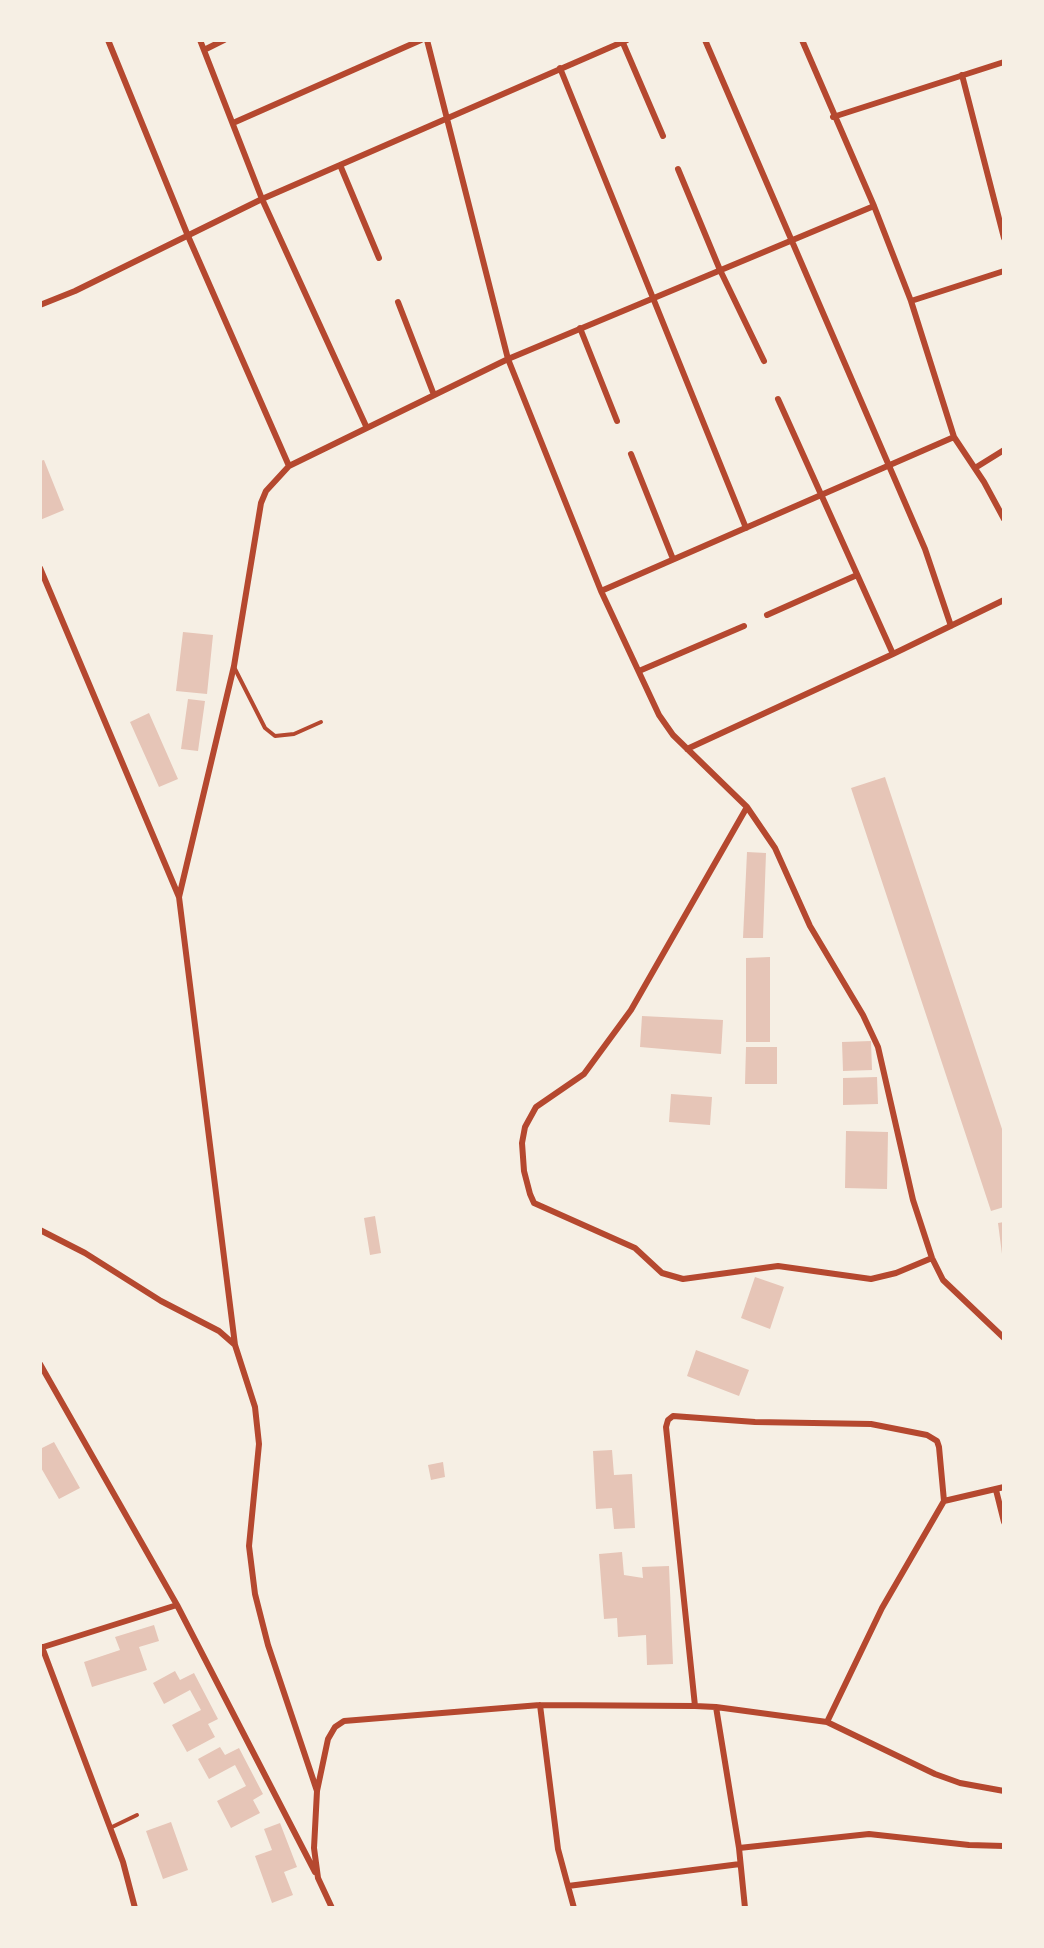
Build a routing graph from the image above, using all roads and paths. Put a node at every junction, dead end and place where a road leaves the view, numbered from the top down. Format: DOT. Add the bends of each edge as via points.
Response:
graph roads {
  1 [pos="108,40"];
  2 [pos="200,40"];
  3 [pos="224,40"];
  4 [pos="421,40"];
  5 [pos="427,40"];
  6 [pos="705,40"];
  7 [pos="801,40"];
  8 [pos="625,42"];
  9 [pos="204,50"];
  10 [pos="1004,62"];
  11 [pos="560,68"];
  12 [pos="962,75"];
  13 [pos="833,117"];
  14 [pos="445,119"];
  15 [pos="233,123"];
  16 [pos="663,136"];
  17 [pos="340,165"];
  18 [pos="678,169"];
  19 [pos="262,199"];
  20 [pos="874,206"];
  21 [pos="188,236"];
  22 [pos="1004,238"];
  23 [pos="792,242"];
  24 [pos="379,258"];
  25 [pos="720,270"];
  26 [pos="1004,271"];
  27 [pos="652,299"];
  28 [pos="911,301"];
  29 [pos="398,302"];
  30 [pos="40,305"];
  31 [pos="580,328"];
  32 [pos="508,359"];
  33 [pos="764,361"];
  34 [pos="434,395"];
  35 [pos="778,399"];
  36 [pos="617,421"];
  37 [pos="366,426"];
  38 [pos="954,436"];
  39 [pos="1004,450"];
  40 [pos="631,454"];
  41 [pos="887,464"];
  42 [pos="289,466"];
  43 [pos="975,468"];
  44 [pos="820,493"];
  45 [pos="1004,519"];
  46 [pos="746,528"];
  47 [pos="673,559"];
  48 [pos="40,568"];
  49 [pos="857,575"];
  50 [pos="601,591"];
  51 [pos="1004,600"];
  52 [pos="767,615"];
  53 [pos="744,626"];
  54 [pos="951,626"];
  55 [pos="893,654"];
  56 [pos="234,666"];
  57 [pos="639,671"];
  58 [pos="321,722"];
  59 [pos="687,749"];
  60 [pos="747,807"];
  61 [pos="179,897"];
  62 [pos="40,1230"];
  63 [pos="932,1258"];
  64 [pos="1004,1338"];
  65 [pos="235,1345"];
  66 [pos="40,1364"];
  67 [pos="1004,1487"];
  68 [pos="996,1490"];
  69 [pos="944,1502"];
  70 [pos="1004,1522"];
  71 [pos="177,1605"];
  72 [pos="41,1647"];
  73 [pos="540,1705"];
  74 [pos="694,1706"];
  75 [pos="716,1707"];
  76 [pos="827,1722"];
  77 [pos="316,1791"];
  78 [pos="1004,1791"];
  79 [pos="137,1815"];
  80 [pos="110,1828"];
  81 [pos="1004,1846"];
  82 [pos="739,1848"];
  83 [pos="740,1864"];
  84 [pos="318,1878"];
  85 [pos="568,1886"];
  86 [pos="135,1908"];
  87 [pos="332,1908"];
  88 [pos="574,1908"];
  89 [pos="745,1908"];
  1 -- 21 [label="street"];
  2 -- 9 [label="street"];
  3 -- 9 [label="street"];
  4 -- 15 [label="street"];
  5 -- 14 [label="street"];
  6 -- 23 [label="street"];
  7 -- 13 [label="street"];
  8 -- 11 [label="street"];
  8 -- 16 [label="street"];
  9 -- 15 [label="street"];
  10 -- 12 [label="street"];
  11 -- 14 [label="street"];
  11 -- 27 [label="street"];
  12 -- 13 [label="street"];
  12 -- 22 [label="street"];
  13 -- 20 [label="street"];
  14 -- 17 [label="street"];
  14 -- 32 [label="street"];
  15 -- 19 [label="street"];
  17 -- 19 [label="street"];
  17 -- 24 [label="street"];
  18 -- 25 [label="street"];
  19 -- 21 [label="street"];
  19 -- 37 [label="street"];
  20 -- 23 [label="street"];
  20 -- 28 [label="street"];
  21 -- 30 [label="street"];
  21 -- 42 [label="street"];
  23 -- 25 [label="street"];
  23 -- 41 [label="street"];
  25 -- 27 [label="street"];
  25 -- 33 [label="street"];
  26 -- 28 [label="street"];
  27 -- 31 [label="street"];
  27 -- 46 [label="street"];
  28 -- 38 [label="street"];
  29 -- 34 [label="street"];
  31 -- 32 [label="street"];
  31 -- 36 [label="street"];
  32 -- 34 [label="street"];
  32 -- 50 [label="street"];
  34 -- 37 [label="street"];
  35 -- 44 [label="street"];
  37 -- 42 [label="street"];
  38 -- 41 [label="street"];
  38 -- 43 [label="street"];
  39 -- 43 [label="street"];
  40 -- 47 [label="street"];
  41 -- 44 [label="street"];
  41 -- 54 [label="street" via="925,549"];
  42 -- 56 [label="street" via="266,491 261,503"];
  43 -- 45 [label="street"];
  44 -- 46 [label="street"];
  44 -- 49 [label="street"];
  46 -- 47 [label="street"];
  47 -- 50 [label="street"];
  48 -- 61 [label="street"];
  49 -- 52 [label="street"];
  49 -- 55 [label="street"];
  50 -- 57 [label="street"];
  51 -- 54 [label="street"];
  53 -- 57 [label="street"];
  54 -- 55 [label="street"];
  55 -- 59 [label="street"];
  56 -- 58 [label="lane" via="265,728 275,736 294,734"];
  56 -- 61 [label="street"];
  57 -- 59 [label="street" via="659,715"];
  59 -- 60 [label="street"];
  60 -- 63 [label="street" via="775,848 810,926 878,1047 913,1200"];
  60 -- 63 [label="street" via="631,1010 584,1074 536,1107 525,1127 522,1143 530,1194 534,1203 635,1248 662,1273 683,1280 778,1266 871,1279"];
  61 -- 65 [label="street"];
  62 -- 65 [label="street" via="219,1331"];
  63 -- 64 [label="street" via="943,1280"];
  65 -- 77 [label="street" via="255,1407 260,1443 249,1546 255,1594"];
  66 -- 71 [label="street"];
  67 -- 68 [label="street"];
  68 -- 69 [label="street"];
  68 -- 70 [label="street"];
  69 -- 74 [label="street" via="939,1447 927,1435 859,1424 755,1422 681,1415 668,1420"];
  69 -- 76 [label="street" via="882,1608"];
  71 -- 72 [label="street"];
  71 -- 84 [label="street"];
  72 -- 80 [label="street"];
  73 -- 74 [label="street"];
  73 -- 77 [label="street" via="344,1721 334,1727 328,1739"];
  73 -- 85 [label="street" via="558,1849"];
  74 -- 75 [label="street"];
  75 -- 76 [label="street"];
  75 -- 82 [label="street"];
  76 -- 78 [label="street" via="935,1774"];
  77 -- 84 [label="street" via="314,1848"];
  79 -- 80 [label="lane"];
  80 -- 86 [label="street"];
  81 -- 82 [label="street" via="869,1834"];
  82 -- 83 [label="street"];
  83 -- 85 [label="street"];
  83 -- 89 [label="street"];
  84 -- 87 [label="street"];
  85 -- 88 [label="street"];
}
